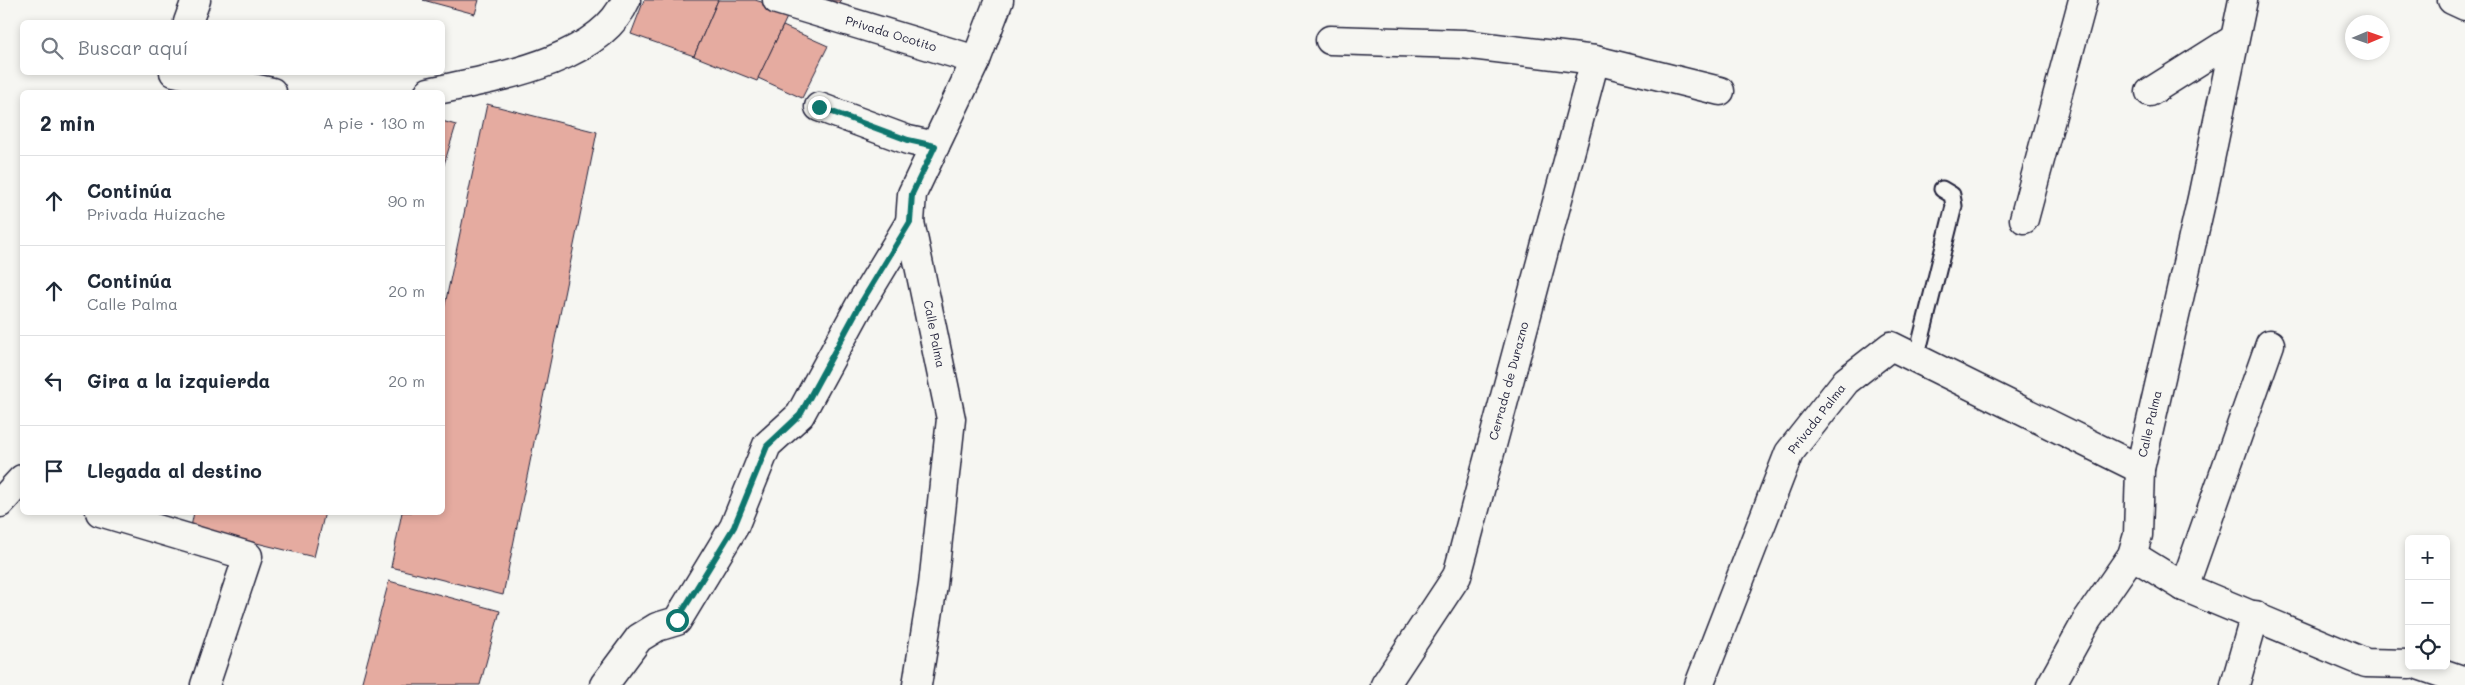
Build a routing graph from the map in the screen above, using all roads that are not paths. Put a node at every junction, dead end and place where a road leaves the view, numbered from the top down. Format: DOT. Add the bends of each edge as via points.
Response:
graph roads {
  1 [pos="196,0"];
  2 [pos="626,0"];
  3 [pos="777,0"];
  4 [pos="999,0"];
  5 [pos="2084,0"];
  6 [pos="2243,0"];
  7 [pos="2452,0"];
  8 [pos="2465,6"];
  9 [pos="189,20"];
  10 [pos="2234,39"];
  11 [pos="1330,40"];
  12 [pos="976,60"];
  13 [pos="1595,60"];
  14 [pos="189,75"];
  15 [pos="262,90"];
  16 [pos="438,90"];
  17 [pos="1720,91"];
  18 [pos="2150,92"];
  19 [pos="819,107"];
  20 [pos="935,146"];
  21 [pos="1942,189"];
  22 [pos="2024,219"];
  23 [pos="910,222"];
  24 [pos="2270,344"];
  25 [pos="1916,359"];
  26 [pos="2140,469"];
  27 [pos="110,515"];
  28 [pos="2132,556"];
  29 [pos="2184,587"];
  30 [pos="2255,615"];
  31 [pos="2405,664"];
  32 [pos="2433,670"];
  33 [pos="2465,681"];
  34 [pos="205,685"];
  35 [pos="604,685"];
  36 [pos="916,685"];
  37 [pos="1385,685"];
  38 [pos="1699,685"];
  39 [pos="2051,685"];
  40 [pos="2235,685"];
  1 -- 9 [label="street"];
  2 -- 16 [label="street" via="620,13 594,38 534,69"];
  3 -- 12 [label="street, Privada Ocotito"];
  4 -- 12 [label="street, Calle Palma"];
  5 -- 22 [label="street"];
  6 -- 10 [label="street, Calle Palma"];
  7 -- 8 [label="street"];
  10 -- 18 [label="street"];
  10 -- 26 [label="street, Calle Palma" via="2202,198"];
  11 -- 13 [label="street" via="1463,44"];
  12 -- 20 [label="street, Calle Palma"];
  13 -- 17 [label="street"];
  13 -- 37 [label="street, Cerrada de Durazno" via="1456,576"];
  14 -- 15 [label="street"];
  19 -- 20 [label="street" via="908,140"];
  20 -- 23 [label="street, Calle Palma" via="912,194"];
  21 -- 25 [label="lane" via="1952,195 1954,206"];
  23 -- 35 [label="street" via="800,415 767,446 734,527 677,620 639,638"];
  23 -- 36 [label="street, Calle Palma" via="951,419 934,585"];
  24 -- 29 [label="street"];
  25 -- 26 [label="street, Privada Palma"];
  25 -- 38 [label="street, Privada Palma" via="1891,346 1846,381 1789,453"];
  26 -- 28 [label="street, Calle Palma" via="2138,535"];
  27 -- 34 [label="street" via="248,556"];
  28 -- 29 [label="street"];
  28 -- 39 [label="street" via="2087,620"];
  29 -- 30 [label="street"];
  30 -- 31 [label="street" via="2366,663"];
  30 -- 40 [label="street"];
  32 -- 33 [label="street"];
}
